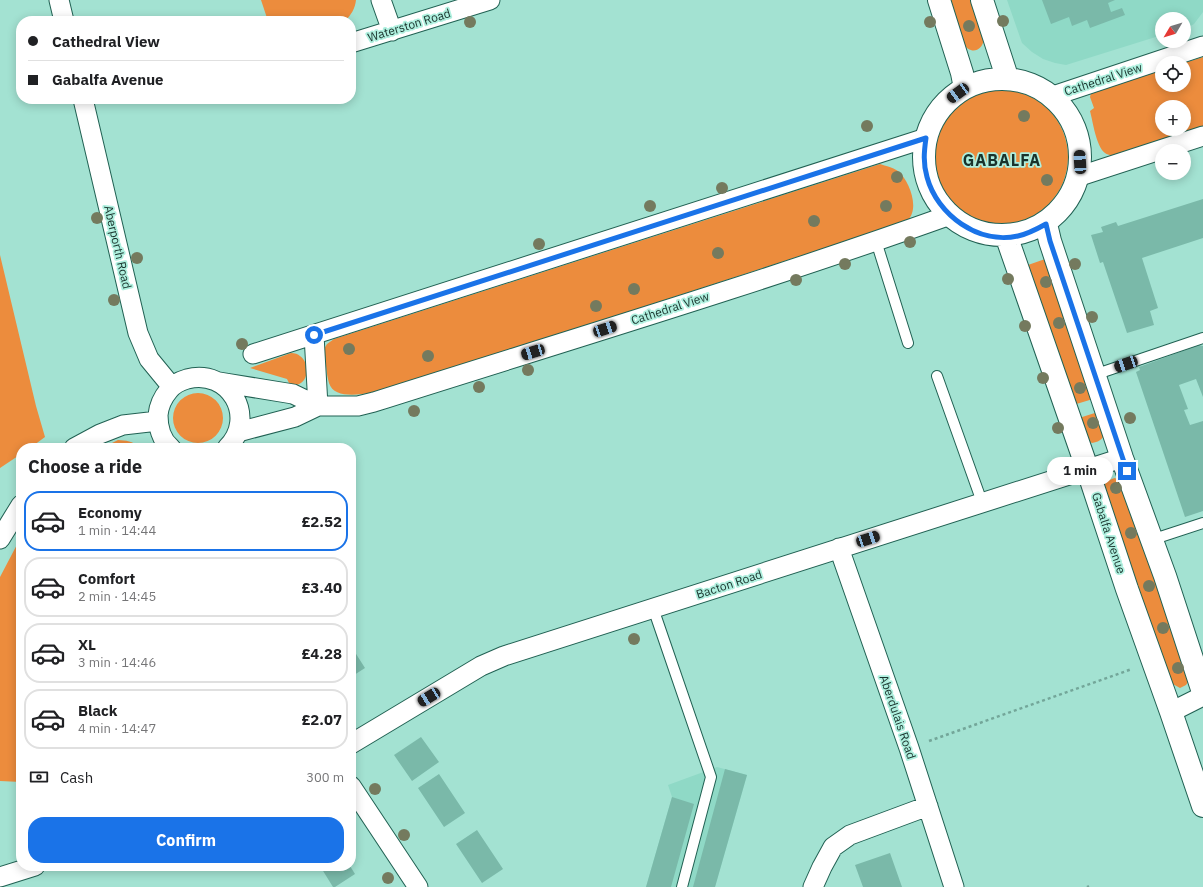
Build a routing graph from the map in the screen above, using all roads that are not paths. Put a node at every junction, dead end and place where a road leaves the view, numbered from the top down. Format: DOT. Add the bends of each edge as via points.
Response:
graph roads {
  1 [pos="59,0"];
  2 [pos="382,0"];
  3 [pos="490,0"];
  4 [pos="939,0"];
  5 [pos="982,0"];
  6 [pos="63,16"];
  7 [pos="392,30"];
  8 [pos="356,41"];
  9 [pos="1203,46"];
  10 [pos="1007,77"];
  11 [pos="965,88"];
  12 [pos="1050,96"];
  13 [pos="84,104"];
  14 [pos="1203,136"];
  15 [pos="926,138"];
  16 [pos="1076,177"];
  17 [pos="950,215"];
  18 [pos="1046,224"];
  19 [pos="1007,238"];
  20 [pos="876,241"];
  21 [pos="314,335"];
  22 [pos="1203,338"];
  23 [pos="908,343"];
  24 [pos="253,354"];
  25 [pos="1094,375"];
  26 [pos="937,376"];
  27 [pos="219,382"];
  28 [pos="172,387"];
  29 [pos="318,406"];
  30 [pos="158,421"];
  31 [pos="238,432"];
  32 [pos="83,443"];
  33 [pos="166,443"];
  34 [pos="233,443"];
  35 [pos="1122,458"];
  36 [pos="1087,468"];
  37 [pos="982,502"];
  38 [pos="16,513"];
  39 [pos="1203,523"];
  40 [pos="0,539"];
  41 [pos="1151,540"];
  42 [pos="839,548"];
  43 [pos="654,608"];
  44 [pos="1203,692"];
  45 [pos="1203,696"];
  46 [pos="1171,712"];
  47 [pos="356,741"];
  48 [pos="356,794"];
  49 [pos="928,806"];
  50 [pos="1203,806"];
  51 [pos="19,871"];
  52 [pos="0,877"];
  53 [pos="418,887"];
  54 [pos="682,887"];
  55 [pos="813,887"];
  56 [pos="954,887"];
  1 -- 6 [label="street"];
  2 -- 7 [label="street"];
  3 -- 7 [label="street, Waterston Road"];
  4 -- 11 [label="street"];
  5 -- 10 [label="street"];
  7 -- 8 [label="street, Waterston Road"];
  9 -- 12 [label="street, Cathedral View"];
  10 -- 11 [label="street" via="977,81"];
  10 -- 12 [label="street" via="1024,81"];
  11 -- 15 [label="street" via="951,98 941,110"];
  12 -- 16 [label="street" via="1073,126 1079,145 1080,162"];
  13 -- 28 [label="street, Aberporth Road" via="138,333 149,359"];
  14 -- 16 [label="street"];
  15 -- 17 [label="street" via="923,156 927,177 935,198"];
  15 -- 21 [label="street"];
  16 -- 18 [label="street" via="1065,203"];
  17 -- 19 [label="street" via="966,227 986,235"];
  17 -- 20 [label="street, Cathedral View"];
  18 -- 19 [label="street" via="1019,236"];
  18 -- 25 [label="street"];
  19 -- 36 [label="street, Gabalfa Avenue"];
  20 -- 23 [label="lane"];
  20 -- 29 [label="street, Cathedral View" via="374,402 358,406"];
  21 -- 24 [label="street"];
  21 -- 29 [label="street"];
  22 -- 25 [label="lane"];
  25 -- 35 [label="street"];
  26 -- 37 [label="lane"];
  27 -- 28 [label="street, Cathedral View" via="195,377 182,380"];
  27 -- 29 [label="street, Cathedral View" via="294,394"];
  27 -- 31 [label="street" via="236,398 240,409"];
  28 -- 30 [label="street" via="164,396"];
  29 -- 31 [label="street, Cathedral View" via="295,417"];
  30 -- 32 [label="street" via="123,426"];
  30 -- 33 [label="street"];
  31 -- 34 [label="street"];
  35 -- 36 [label="street, Bacton Road"];
  35 -- 41 [label="street"];
  36 -- 37 [label="street, Bacton Road"];
  36 -- 46 [label="street, Gabalfa Avenue"];
  37 -- 42 [label="street, Bacton Road"];
  38 -- 40 [label="street"];
  39 -- 41 [label="lane"];
  41 -- 44 [label="street"];
  42 -- 43 [label="street, Bacton Road"];
  42 -- 49 [label="street, Aberdulais Road"];
  43 -- 47 [label="street, Bacton Road" via="481,666"];
  43 -- 54 [label="lane" via="711,777"];
  45 -- 46 [label="street"];
  46 -- 50 [label="street, Gabalfa Avenue"];
  48 -- 53 [label="street"];
  49 -- 55 [label="street" via="850,835 833,847"];
  49 -- 56 [label="street, Aberdulais Road"];
  51 -- 52 [label="street"];
}
